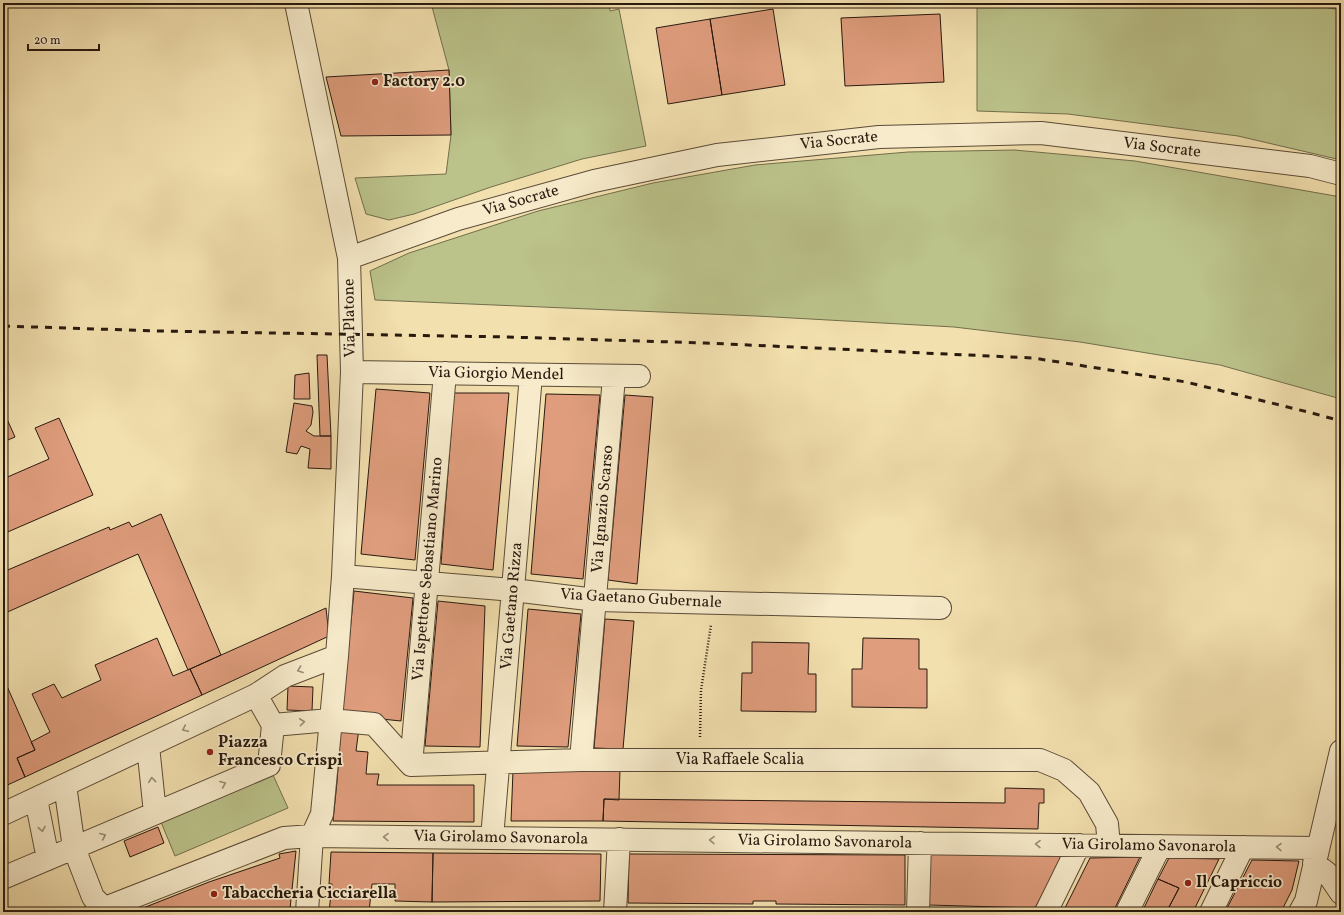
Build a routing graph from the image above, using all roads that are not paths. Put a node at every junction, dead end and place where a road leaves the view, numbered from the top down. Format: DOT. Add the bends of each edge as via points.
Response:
graph roads {
  1 [pos="296,3"];
  2 [pos="1341,174"];
  3 [pos="349,258"];
  4 [pos="352,372"];
  5 [pos="445,373"];
  6 [pos="531,374"];
  7 [pos="639,376"];
  8 [pos="614,377"];
  9 [pos="343,576"];
  10 [pos="426,583"];
  11 [pos="513,590"];
  12 [pos="596,600"];
  13 [pos="940,608"];
  14 [pos="338,647"];
  15 [pos="256,695"];
  16 [pos="336,720"];
  17 [pos="273,725"];
  18 [pos="148,746"];
  19 [pos="1341,751"];
  20 [pos="581,760"];
  21 [pos="499,763"];
  22 [pos="411,765"];
  23 [pos="65,785"];
  24 [pos="36,799"];
  25 [pos="155,813"];
  26 [pos="3,814"];
  27 [pos="492,838"];
  28 [pos="619,839"];
  29 [pos="318,841"];
  30 [pos="920,843"];
  31 [pos="1079,845"];
  32 [pos="1109,845"];
  33 [pos="1160,846"];
  34 [pos="1243,847"];
  35 [pos="74,848"];
  36 [pos="1316,856"];
  37 [pos="48,859"];
  38 [pos="3,878"];
  39 [pos="1341,893"];
  40 [pos="102,911"];
  41 [pos="304,911"];
  42 [pos="615,912"];
  43 [pos="918,912"];
  44 [pos="1046,912"];
  45 [pos="1127,912"];
  46 [pos="1211,912"];
  47 [pos="1300,912"];
  1 -- 3 [label="street, Via Platone"];
  2 -- 3 [label="street, Via Socrate" via="1310,166 1041,133 879,137 717,155 594,181 458,219"];
  3 -- 4 [label="street, Via Platone"];
  4 -- 5 [label="street, Via Giorgio Mendel"];
  4 -- 9 [label="street, Via Platone"];
  5 -- 6 [label="street, Via Giorgio Mendel"];
  5 -- 10 [label="street, Via Ispettore Sebastiano Marino"];
  6 -- 8 [label="street, Via Giorgio Mendel"];
  6 -- 11 [label="street, Via Gaetano Rizza"];
  7 -- 8 [label="street, Via Giorgio Mendel"];
  8 -- 12 [label="street, Via Ignazio Scarso"];
  9 -- 10 [label="street, Via Gaetano Gubernale"];
  9 -- 14 [label="street, Via Platone"];
  10 -- 11 [label="street, Via Gaetano Gubernale"];
  10 -- 22 [label="street, Via Ispettore Sebastiano Marino"];
  11 -- 12 [label="street, Via Gaetano Gubernale"];
  11 -- 21 [label="street, Via Gaetano Rizza"];
  12 -- 13 [label="street, Via Gaetano Gubernale"];
  12 -- 20 [label="street, Via Ignazio Scarso"];
  14 -- 15 [label="street, one-way"];
  14 -- 16 [label="street, Via Platone"];
  15 -- 17 [label="street"];
  15 -- 18 [label="street, one-way"];
  17 -- 16 [label="street, one-way"];
  16 -- 22 [label="street" via="374,724"];
  16 -- 29 [label="street, Via Platone"];
  25 -- 17 [label="street, one-way" via="269,765"];
  18 -- 23 [label="street"];
  25 -- 18 [label="street, one-way"];
  19 -- 36 [label="street"];
  20 -- 21 [label="street, Via Raffaele Scalia"];
  20 -- 32 [label="street, Via Raffaele Scalia" via="1040,760 1064,770 1088,792 1107,824"];
  21 -- 22 [label="street, Via Raffaele Scalia"];
  21 -- 27 [label="street, Via Gaetano Rizza"];
  23 -- 24 [label="street"];
  23 -- 35 [label="street"];
  24 -- 26 [label="street"];
  24 -- 37 [label="street, one-way"];
  35 -- 25 [label="street, one-way"];
  27 -- 28 [label="street, Via Girolamo Savonarola"];
  27 -- 29 [label="street, Via Girolamo Savonarola, one-way"];
  30 -- 28 [label="street, Via Girolamo Savonarola, one-way"];
  28 -- 42 [label="street"];
  29 -- 40 [label="street, Via Girolamo Savonarola" via="284,838"];
  29 -- 41 [label="street"];
  31 -- 30 [label="street, Via Girolamo Savonarola, one-way"];
  30 -- 43 [label="street"];
  31 -- 32 [label="street, Via Girolamo Savonarola"];
  31 -- 44 [label="street"];
  32 -- 33 [label="street, Via Girolamo Savonarola"];
  33 -- 34 [label="street, Via Girolamo Savonarola"];
  33 -- 45 [label="street"];
  36 -- 34 [label="street, Via Girolamo Savonarola, one-way"];
  34 -- 46 [label="street"];
  35 -- 37 [label="street"];
  35 -- 40 [label="street"];
  36 -- 39 [label="street"];
  36 -- 47 [label="street" via="1306,901"];
  37 -- 38 [label="street"];
}
